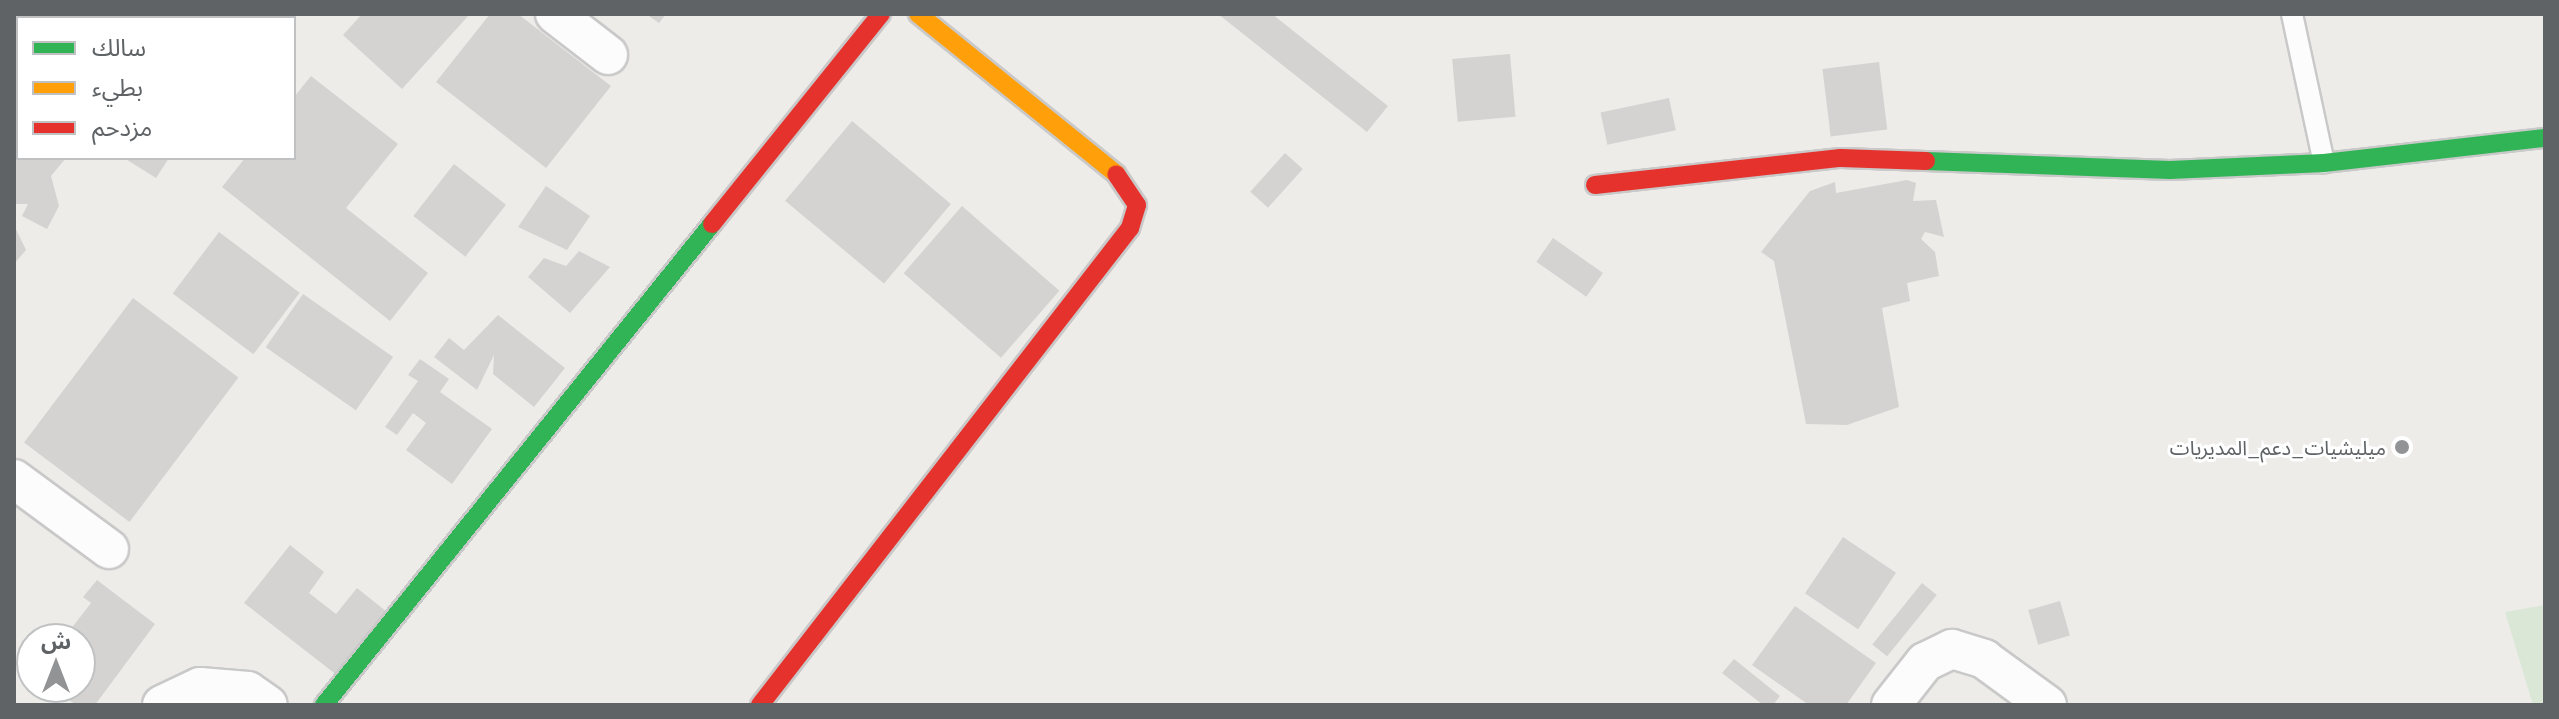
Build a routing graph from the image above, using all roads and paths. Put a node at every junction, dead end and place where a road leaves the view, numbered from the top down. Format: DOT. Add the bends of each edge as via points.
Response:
graph roads {
  1 [pos="555,14"];
  2 [pos="881,14"];
  3 [pos="918,14"];
  4 [pos="2292,14"];
  5 [pos="608,55"];
  6 [pos="2545,138"];
  7 [pos="2324,163"];
  8 [pos="1595,185"];
  9 [pos="14,479"];
  10 [pos="109,549"];
  11 [pos="162,705"];
  12 [pos="268,705"];
  13 [pos="324,705"];
  14 [pos="760,705"];
  15 [pos="1891,705"];
  16 [pos="2047,705"];
  1 -- 5 [label="street"];
  2 -- 13 [label="street"];
  3 -- 14 [label="street" via="1129,184 1137,205 1130,228"];
  4 -- 7 [label="lane"];
  6 -- 7 [label="street"];
  7 -- 8 [label="street" via="2170,170 1841,158"];
  9 -- 10 [label="street"];
  11 -- 12 [label="street" via="200,687 248,691"];
  15 -- 16 [label="street" via="1925,662 1952,649 1984,659"];
}
